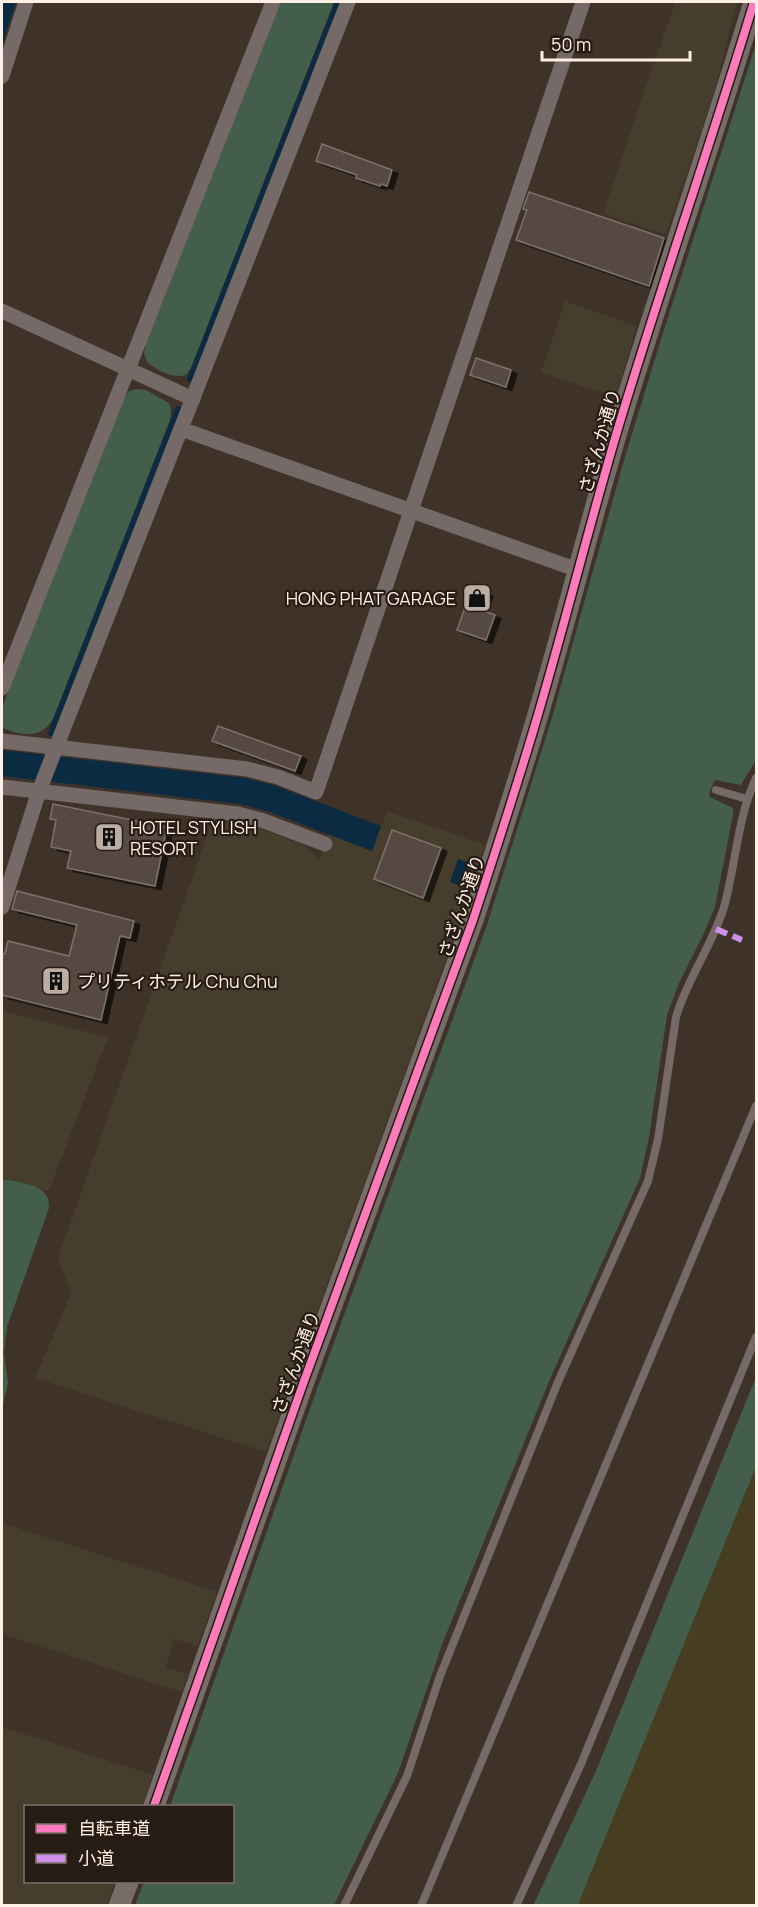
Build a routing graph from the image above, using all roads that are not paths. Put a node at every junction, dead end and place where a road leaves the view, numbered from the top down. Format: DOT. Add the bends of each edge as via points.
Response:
graph roads {
  1 [pos="26,2"];
  2 [pos="273,2"];
  3 [pos="348,2"];
  4 [pos="583,2"];
  5 [pos="754,2"];
  6 [pos="2,76"];
  7 [pos="2,311"];
  8 [pos="128,369"];
  9 [pos="193,399"];
  10 [pos="181,429"];
  11 [pos="411,511"];
  12 [pos="578,570"];
  13 [pos="2,688"];
  14 [pos="2,741"];
  15 [pos="55,750"];
  16 [pos="756,778"];
  17 [pos="2,787"];
  18 [pos="41,787"];
  19 [pos="716,790"];
  20 [pos="747,799"];
  21 [pos="325,844"];
  22 [pos="2,907"];
  23 [pos="756,1106"];
  24 [pos="756,1337"];
  25 [pos="154,1805"];
  26 [pos="127,1883"];
  27 [pos="119,1905"];
  28 [pos="344,1905"];
  29 [pos="421,1905"];
  30 [pos="516,1905"];
  1 -- 6 [label="street"];
  2 -- 8 [label="street"];
  3 -- 9 [label="street"];
  4 -- 11 [label="street"];
  5 -- 12 [label="street, さざんか通り" via="647,331"];
  7 -- 8 [label="street"];
  8 -- 9 [label="street"];
  8 -- 13 [label="street"];
  9 -- 10 [label="street"];
  10 -- 11 [label="street"];
  10 -- 15 [label="street"];
  11 -- 12 [label="street"];
  11 -- 15 [label="street" via="316,792 247,769"];
  12 -- 25 [label="street, さざんか通り" via="473,920"];
  14 -- 15 [label="street"];
  15 -- 18 [label="street"];
  16 -- 20 [label="lane"];
  17 -- 18 [label="street"];
  18 -- 21 [label="street" via="238,814"];
  18 -- 22 [label="street"];
  19 -- 20 [label="lane"];
  20 -- 28 [label="lane" via="723,909 676,1017 648,1180 554,1393 440,1676 407,1776"];
  23 -- 29 [label="lane"];
  24 -- 30 [label="lane" via="581,1764"];
  26 -- 27 [label="street"];
}
